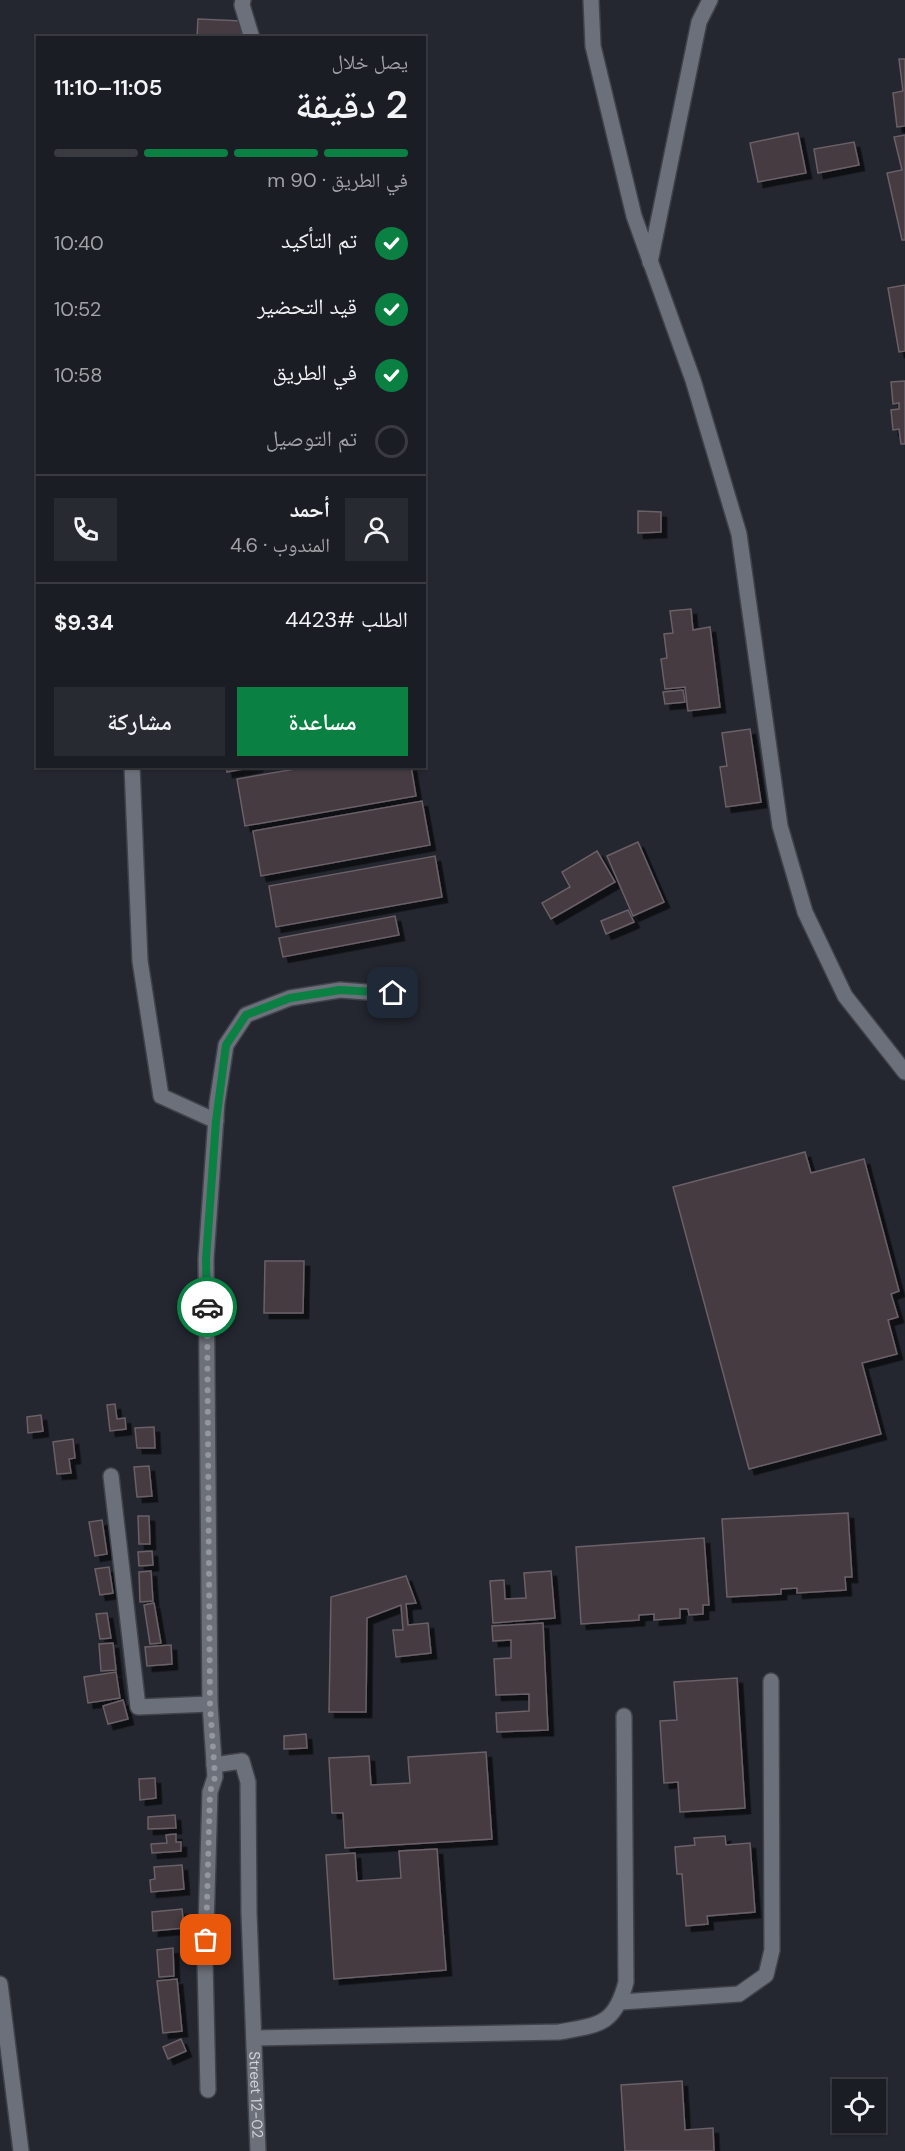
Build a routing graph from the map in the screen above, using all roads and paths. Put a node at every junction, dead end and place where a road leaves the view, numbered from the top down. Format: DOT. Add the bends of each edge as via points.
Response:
graph roads {
  1 [pos="243,0"];
  2 [pos="591,0"];
  3 [pos="710,0"];
  4 [pos="251,36"];
  5 [pos="650,262"];
  6 [pos="132,768"];
  7 [pos="393,993"];
  8 [pos="905,1072"];
  9 [pos="216,1121"];
  10 [pos="111,1476"];
  11 [pos="771,1682"];
  12 [pos="210,1704"];
  13 [pos="624,1716"];
  14 [pos="214,1765"];
  15 [pos="0,1984"];
  16 [pos="621,2002"];
  17 [pos="254,2038"];
  18 [pos="208,2090"];
  19 [pos="21,2151"];
  20 [pos="258,2151"];
  1 -- 4 [label="street"];
  2 -- 5 [label="street" via="593,46 634,216"];
  3 -- 5 [label="street" via="699,22"];
  5 -- 8 [label="street" via="693,380 739,534 780,826 805,912 845,996"];
  6 -- 9 [label="street" via="140,961 161,1096"];
  7 -- 9 [label="street" via="340,990 290,998 246,1015 226,1045"];
  9 -- 12 [label="street" via="206,1259"];
  10 -- 12 [label="street" via="138,1707"];
  11 -- 16 [label="street" via="772,1950 766,1975 739,1994"];
  12 -- 14 [label="street"];
  13 -- 16 [label="street" via="626,1982"];
  14 -- 17 [label="street, Street 12-02" via="243,1761 248,1782"];
  14 -- 18 [label="street" via="205,1961"];
  15 -- 19 [label="street"];
  16 -- 17 [label="street" via="610,2017 591,2026 559,2031"];
  17 -- 20 [label="street, Street 12-02"];
}
